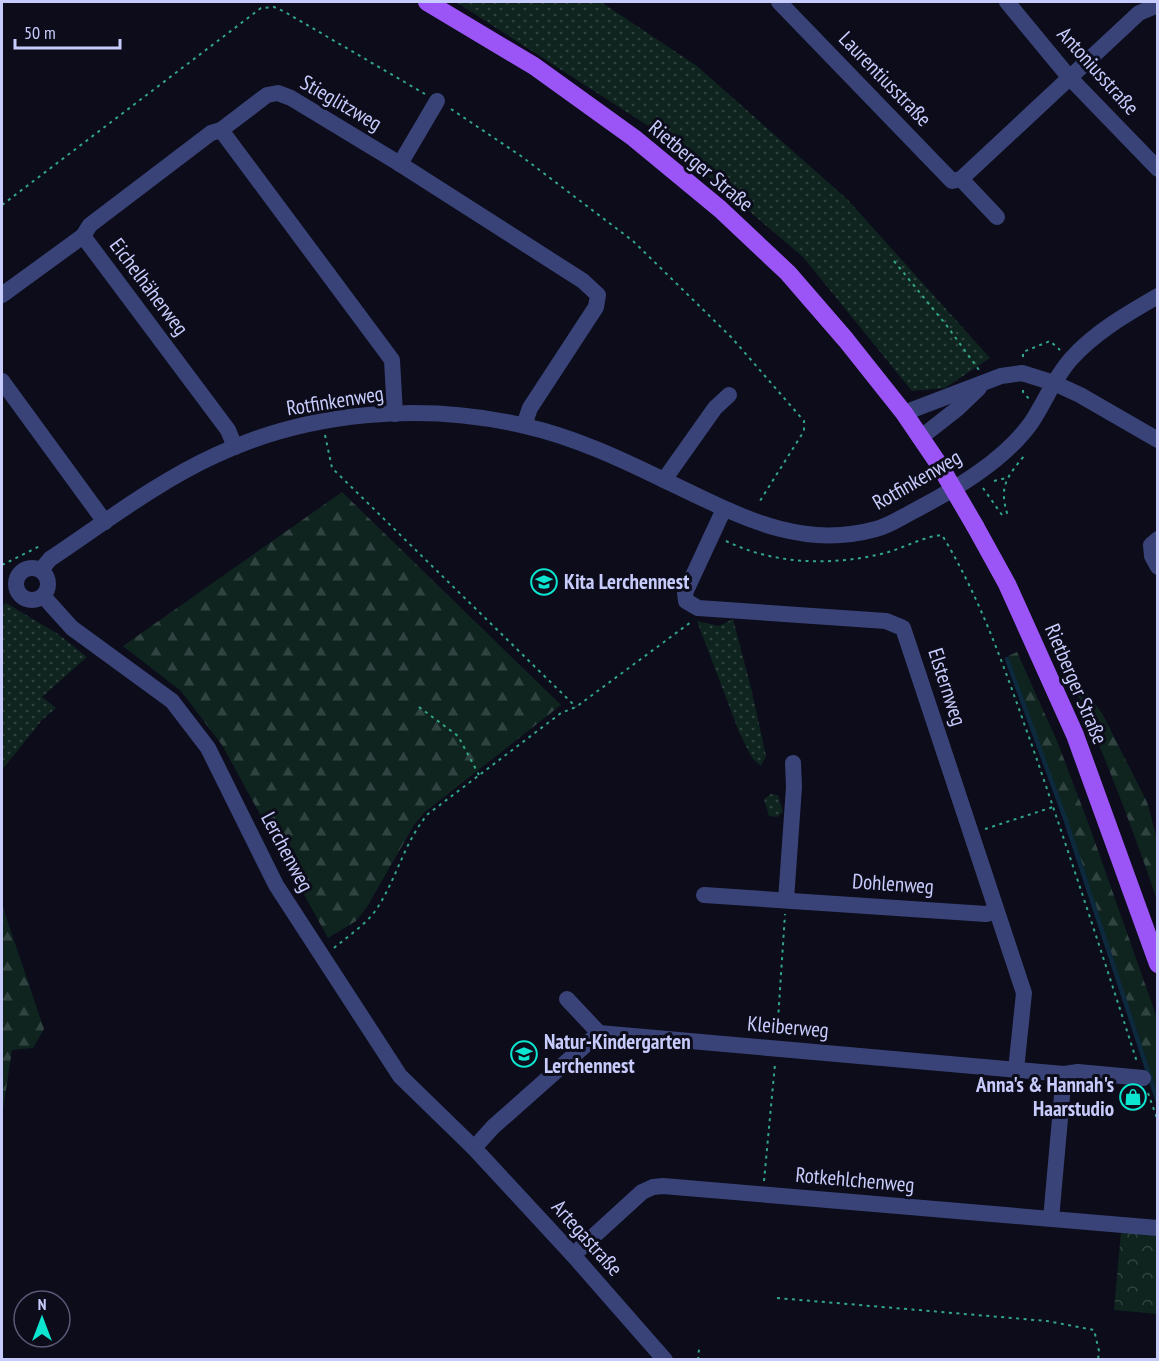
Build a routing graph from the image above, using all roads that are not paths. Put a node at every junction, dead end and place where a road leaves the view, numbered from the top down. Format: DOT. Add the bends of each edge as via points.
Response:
graph roads {
  1 [pos="427,2"];
  2 [pos="779,2"];
  3 [pos="1007,2"];
  4 [pos="1158,5"];
  5 [pos="1070,77"];
  6 [pos="437,101"];
  7 [pos="221,130"];
  8 [pos="400,164"];
  9 [pos="1158,169"];
  10 [pos="961,179"];
  11 [pos="997,217"];
  12 [pos="83,236"];
  13 [pos="2,295"];
  14 [pos="1158,296"];
  15 [pos="2,381"];
  16 [pos="1054,382"];
  17 [pos="985,383"];
  18 [pos="729,395"];
  19 [pos="904,413"];
  20 [pos="395,414"];
  21 [pos="524,425"];
  22 [pos="920,438"];
  23 [pos="1158,440"];
  24 [pos="235,447"];
  25 [pos="664,480"];
  26 [pos="724,509"];
  27 [pos="105,522"];
  28 [pos="1158,539"];
  29 [pos="1158,567"];
  30 [pos="41,570"];
  31 [pos="9,583"];
  32 [pos="44,597"];
  33 [pos="793,763"];
  34 [pos="704,895"];
  35 [pos="786,900"];
  36 [pos="996,911"];
  37 [pos="1158,964"];
  38 [pos="567,999"];
  39 [pos="599,1033"];
  40 [pos="1016,1070"];
  41 [pos="1064,1074"];
  42 [pos="1143,1078"];
  43 [pos="474,1148"];
  44 [pos="1051,1219"];
  45 [pos="1158,1228"];
  46 [pos="573,1255"];
  47 [pos="665,1359"];
  1 -- 19 [label="main road, Rietberger Straße" via="534,66 634,138 720,209 788,273"];
  2 -- 10 [label="street, Laurentiusstraße" via="952,181"];
  3 -- 5 [label="street, Antoniusstraße"];
  4 -- 5 [label="street" via="1139,13"];
  5 -- 9 [label="street, Antoniusstraße"];
  5 -- 10 [label="street"];
  6 -- 8 [label="street"];
  7 -- 8 [label="street, Stieglitzweg" via="267,95 278,93"];
  7 -- 12 [label="street" via="211,133 90,225"];
  7 -- 20 [label="street" via="392,360"];
  8 -- 21 [label="street, Stieglitzweg" via="583,281 598,295 596,307 530,408"];
  10 -- 11 [label="street, Laurentiusstraße"];
  12 -- 13 [label="street, Eichelhäherweg"];
  12 -- 24 [label="street, Eichelhäherweg" via="228,430"];
  14 -- 16 [label="street, Rotfinkenweg" via="1101,331 1071,359"];
  15 -- 27 [label="street"];
  16 -- 17 [label="street" via="1022,373"];
  16 -- 23 [label="street"];
  16 -- 26 [label="street, Rotfinkenweg" via="1031,423 998,458 927,504 876,529 835,536 805,535 758,524"];
  17 -- 19 [label="street"];
  17 -- 22 [label="street"];
  18 -- 25 [label="street"];
  19 -- 22 [label="main road, Rietberger Straße"];
  20 -- 21 [label="street, Rotfinkenweg" via="464,414"];
  20 -- 24 [label="street, Rotfinkenweg" via="322,421"];
  21 -- 25 [label="street, Rotfinkenweg" via="591,447"];
  22 -- 37 [label="main road, Rietberger Straße, bridge" via="1007,584 1075,735"];
  24 -- 27 [label="street, Rotfinkenweg" via="162,485"];
  25 -- 26 [label="street, Rotfinkenweg"];
  26 -- 36 [label="street, Elsternweg" via="685,593 686,601 698,608 886,621 903,628"];
  27 -- 30 [label="street, Rotfinkenweg" via="50,559"];
  28 -- 29 [label="street" via="1151,545"];
  30 -- 31 [label="street" via="30,568"];
  30 -- 32 [label="street" via="48,578 49,588"];
  31 -- 32 [label="street" via="26,600"];
  32 -- 43 [label="street, Lerchenweg" via="72,628 172,701 208,748 276,885 400,1076"];
  33 -- 35 [label="street"];
  34 -- 35 [label="street, Dohlenweg"];
  35 -- 36 [label="street, Dohlenweg" via="986,914"];
  36 -- 40 [label="street, Elsternweg" via="1024,993"];
  38 -- 39 [label="street"];
  39 -- 40 [label="street, Kleiberweg"];
  39 -- 43 [label="street"];
  40 -- 41 [label="street, Kleiberweg"];
  41 -- 42 [label="street, Kleiberweg"];
  41 -- 44 [label="street"];
  43 -- 46 [label="street, Artegastraße"];
  44 -- 45 [label="street, Rotkehlchenweg"];
  44 -- 46 [label="street, Rotkehlchenweg" via="663,1186 642,1192"];
  46 -- 47 [label="street, Artegastraße"];
}
